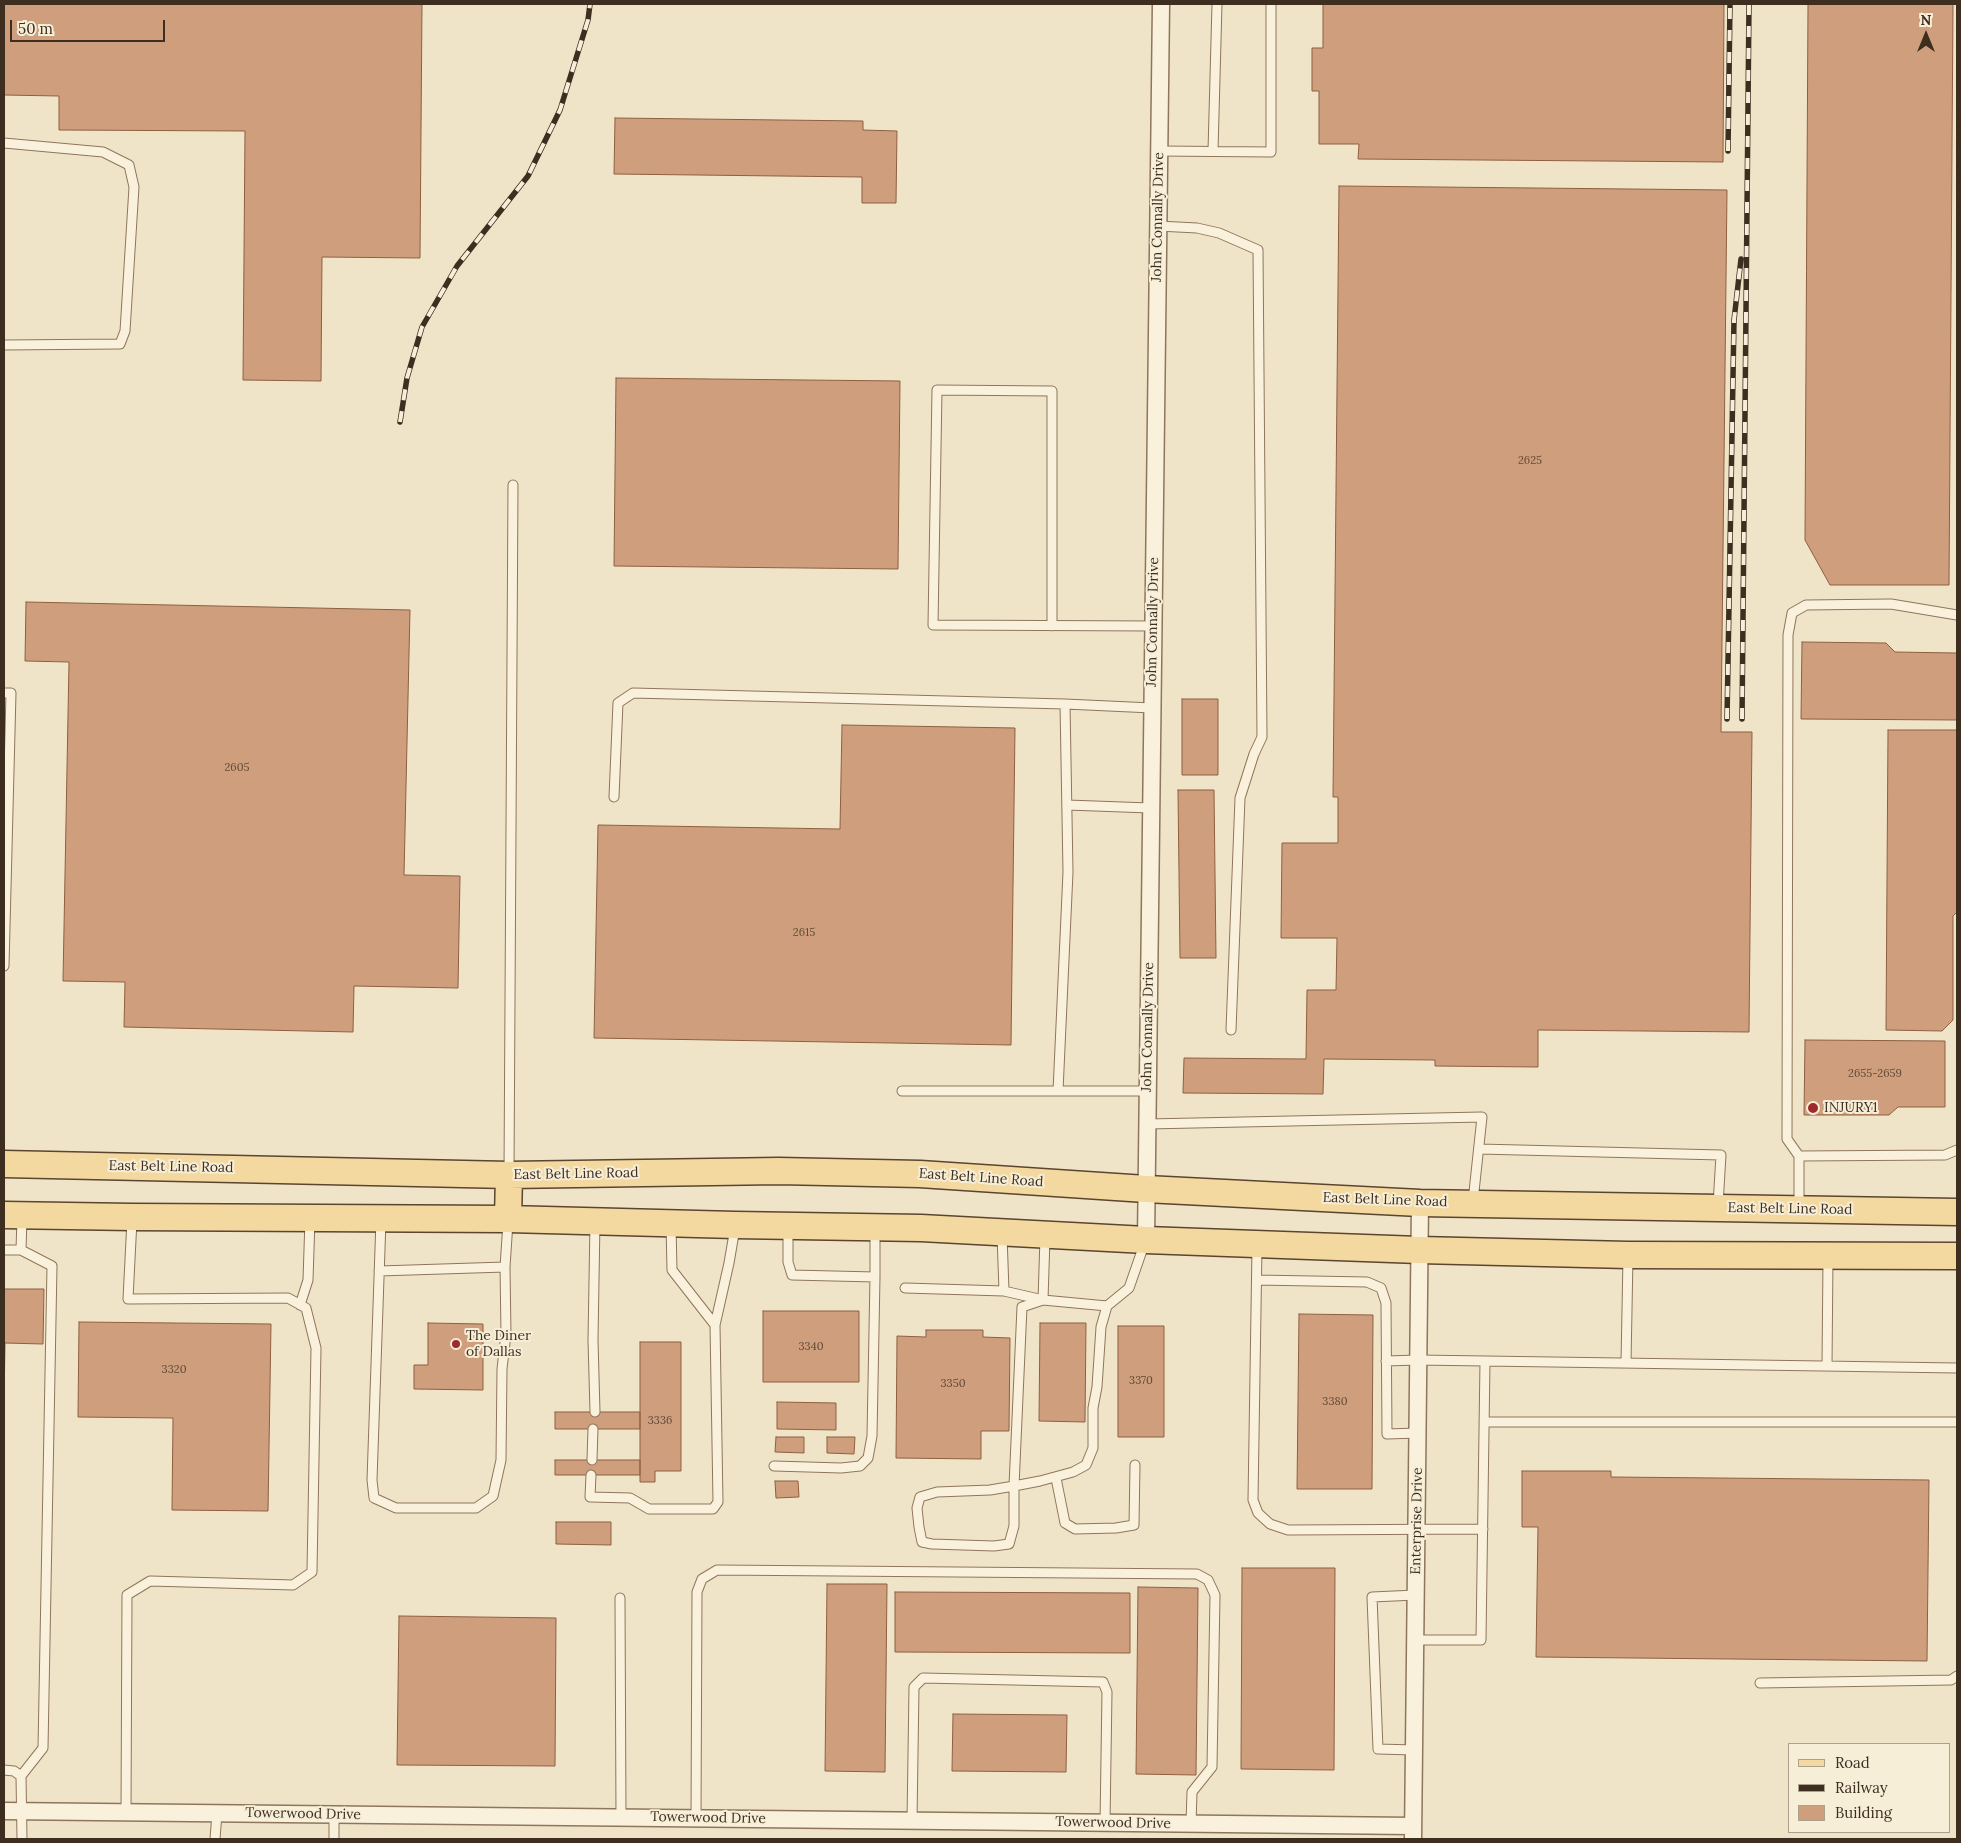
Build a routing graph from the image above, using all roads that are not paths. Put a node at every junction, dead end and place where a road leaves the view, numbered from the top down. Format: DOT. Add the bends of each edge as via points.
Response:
graph roads {
  1 [pos="1161,4"];
  2 [pos="1216,4"];
  3 [pos="1271,4"];
  4 [pos="4,143"];
  5 [pos="1159,151"];
  6 [pos="1213,151"];
  7 [pos="1158,226"];
  8 [pos="4,345"];
  9 [pos="513,486"];
  10 [pos="1957,615"];
  11 [pos="1052,626"];
  12 [pos="1153,626"];
  13 [pos="4,693"];
  14 [pos="1065,704"];
  15 [pos="1152,708"];
  16 [pos="614,797"];
  17 [pos="1067,804"];
  18 [pos="1150,808"];
  19 [pos="4,966"];
  20 [pos="1231,1030"];
  21 [pos="902,1091"];
  22 [pos="1058,1091"];
  23 [pos="1147,1091"];
  24 [pos="1147,1124"];
  25 [pos="1478,1149"];
  26 [pos="1957,1150"];
  27 [pos="1799,1156"];
  28 [pos="4,1164"];
  29 [pos="509,1175"];
  30 [pos="1146,1189"];
  31 [pos="1420,1203"];
  32 [pos="1473,1204"];
  33 [pos="1718,1208"];
  34 [pos="1799,1209"];
  35 [pos="1957,1212"];
  36 [pos="13,1215"];
  37 [pos="132,1217"];
  38 [pos="310,1218"];
  39 [pos="381,1218"];
  40 [pos="508,1219"];
  41 [pos="595,1221"];
  42 [pos="671,1223"];
  43 [pos="735,1225"];
  44 [pos="788,1226"];
  45 [pos="875,1227"];
  46 [pos="1002,1232"];
  47 [pos="1045,1234"];
  48 [pos="1146,1240"];
  49 [pos="1257,1244"];
  50 [pos="4,1250"];
  51 [pos="21,1250"];
  52 [pos="1419,1250"];
  53 [pos="1628,1255"];
  54 [pos="1828,1255"];
  55 [pos="1957,1256"];
  56 [pos="505,1267"];
  57 [pos="379,1271"];
  58 [pos="875,1277"];
  59 [pos="1257,1280"];
  60 [pos="905,1288"];
  61 [pos="1004,1291"];
  62 [pos="1043,1300"];
  63 [pos="300,1305"];
  64 [pos="1107,1306"];
  65 [pos="715,1325"];
  66 [pos="1418,1360"];
  67 [pos="1386,1361"];
  68 [pos="1485,1361"];
  69 [pos="1626,1363"];
  70 [pos="1827,1366"];
  71 [pos="1957,1368"];
  72 [pos="595,1412"];
  73 [pos="1484,1422"];
  74 [pos="1957,1422"];
  75 [pos="594,1429"];
  76 [pos="1418,1433"];
  77 [pos="592,1460"];
  78 [pos="1135,1465"];
  79 [pos="774,1466"];
  80 [pos="591,1475"];
  81 [pos="1056,1478"];
  82 [pos="1014,1486"];
  83 [pos="1483,1529"];
  84 [pos="1416,1530"];
  85 [pos="1416,1595"];
  86 [pos="620,1598"];
  87 [pos="1415,1640"];
  88 [pos="1957,1676"];
  89 [pos="1760,1683"];
  90 [pos="1414,1750"];
  91 [pos="4,1770"];
  92 [pos="20,1776"];
  93 [pos="4,1810"];
  94 [pos="22,1811"];
  95 [pos="126,1812"];
  96 [pos="217,1813"];
  97 [pos="334,1814"];
  98 [pos="621,1818"];
  99 [pos="696,1818"];
  100 [pos="912,1821"];
  101 [pos="1106,1823"];
  102 [pos="1191,1824"];
  103 [pos="1413,1833"];
  104 [pos="22,1839"];
  105 [pos="215,1839"];
  106 [pos="334,1839"];
  1 -- 5 [label="street, John Connally Drive"];
  2 -- 6 [label="lane"];
  3 -- 6 [label="lane" via="1271,152"];
  4 -- 8 [label="lane" via="103,152 129,165 134,187 125,331 120,344"];
  5 -- 6 [label="lane"];
  5 -- 7 [label="street, John Connally Drive"];
  7 -- 12 [label="street, John Connally Drive"];
  7 -- 20 [label="lane" via="1219,233 1258,250 1262,737 1240,798"];
  9 -- 29 [label="lane"];
  10 -- 27 [label="lane" via="1891,604 1806,604 1792,613 1788,635 1787,1139"];
  11 -- 11 [label="lane" via="933,625 937,390 1052,391"];
  11 -- 12 [label="lane"];
  12 -- 15 [label="street, John Connally Drive"];
  13 -- 19 [label="lane" via="11,693"];
  14 -- 15 [label="lane"];
  14 -- 16 [label="lane" via="632,693 618,703"];
  14 -- 17 [label="lane"];
  15 -- 18 [label="street, John Connally Drive"];
  17 -- 18 [label="lane"];
  17 -- 22 [label="lane" via="1068,872"];
  18 -- 23 [label="street, John Connally Drive"];
  21 -- 22 [label="lane"];
  22 -- 23 [label="lane"];
  23 -- 24 [label="street, John Connally Drive"];
  24 -- 25 [label="lane" via="1482,1117"];
  24 -- 30 [label="street, John Connally Drive"];
  25 -- 32 [label="lane"];
  25 -- 33 [label="lane" via="1721,1155"];
  26 -- 27 [label="lane" via="1944,1155"];
  27 -- 34 [label="lane"];
  28 -- 29 [label="main road, East Belt Line Road"];
  29 -- 30 [label="main road, East Belt Line Road" via="779,1170 920,1174"];
  29 -- 40 [label="main road"];
  30 -- 31 [label="main road, East Belt Line Road"];
  30 -- 48 [label="street, John Connally Drive"];
  31 -- 32 [label="main road, East Belt Line Road"];
  31 -- 52 [label="street, Enterprise Drive"];
  32 -- 33 [label="main road, East Belt Line Road"];
  33 -- 34 [label="main road, East Belt Line Road"];
  34 -- 35 [label="main road, East Belt Line Road"];
  36 -- 37 [label="main road"];
  36 -- 51 [label="lane"];
  37 -- 38 [label="main road"];
  37 -- 63 [label="lane" via="128,1299 288,1298"];
  38 -- 39 [label="main road"];
  38 -- 63 [label="lane" via="308,1280"];
  39 -- 40 [label="main road"];
  39 -- 57 [label="lane"];
  40 -- 41 [label="main road"];
  40 -- 56 [label="lane"];
  41 -- 42 [label="main road"];
  41 -- 72 [label="lane"];
  42 -- 43 [label="main road"];
  42 -- 65 [label="lane" via="672,1270"];
  43 -- 44 [label="main road"];
  43 -- 65 [label="lane"];
  44 -- 45 [label="main road"];
  44 -- 58 [label="lane" via="788,1262 792,1275"];
  45 -- 46 [label="main road"];
  45 -- 58 [label="lane"];
  46 -- 47 [label="main road"];
  46 -- 61 [label="lane"];
  47 -- 48 [label="main road"];
  47 -- 62 [label="lane"];
  48 -- 49 [label="main road"];
  48 -- 64 [label="lane" via="1129,1288"];
  49 -- 52 [label="main road"];
  49 -- 59 [label="lane"];
  50 -- 51 [label="lane"];
  51 -- 92 [label="lane" via="52,1266 42,1748"];
  52 -- 53 [label="main road"];
  52 -- 66 [label="street, Enterprise Drive"];
  53 -- 54 [label="main road"];
  53 -- 69 [label="lane"];
  54 -- 55 [label="main road"];
  54 -- 70 [label="lane"];
  56 -- 57 [label="lane"];
  56 -- 57 [label="lane" via="501,1460 492,1496 476,1508 396,1508 374,1498 372,1448"];
  58 -- 79 [label="lane" via="872,1436 868,1458 860,1466 840,1468"];
  59 -- 67 [label="lane" via="1368,1282 1381,1288 1386,1303"];
  59 -- 84 [label="lane" via="1253,1500 1258,1513 1270,1524 1288,1530"];
  60 -- 61 [label="lane"];
  61 -- 62 [label="lane"];
  62 -- 64 [label="lane"];
  62 -- 82 [label="lane" via="1022,1307"];
  63 -- 95 [label="lane" via="306,1308 316,1348 312,1572 293,1585 150,1581 127,1595"];
  64 -- 81 [label="lane" via="1101,1327 1093,1408 1093,1448 1086,1465"];
  65 -- 80 [label="lane" via="718,1502 713,1509 649,1509 630,1498 590,1497"];
  66 -- 67 [label="lane"];
  66 -- 68 [label="lane"];
  66 -- 76 [label="street, Enterprise Drive"];
  67 -- 76 [label="lane" via="1387,1434"];
  68 -- 69 [label="lane"];
  68 -- 73 [label="lane"];
  69 -- 70 [label="lane"];
  70 -- 71 [label="lane"];
  73 -- 74 [label="lane"];
  73 -- 83 [label="lane"];
  75 -- 77 [label="lane"];
  76 -- 84 [label="street, Enterprise Drive"];
  78 -- 81 [label="lane" via="1134,1525 1116,1528 1075,1529 1065,1523"];
  81 -- 82 [label="lane"];
  82 -- 82 [label="lane" via="936,1492 920,1497 917,1508 922,1542 1009,1544 1014,1526"];
  83 -- 84 [label="lane"];
  83 -- 87 [label="lane" via="1482,1640"];
  84 -- 85 [label="street, Enterprise Drive"];
  85 -- 87 [label="street, Enterprise Drive"];
  85 -- 90 [label="lane" via="1372,1597 1378,1749"];
  86 -- 98 [label="lane"];
  87 -- 90 [label="street, Enterprise Drive"];
  88 -- 89 [label="lane" via="1951,1680"];
  90 -- 103 [label="street, Enterprise Drive"];
  91 -- 92 [label="lane" via="14,1771"];
  92 -- 94 [label="lane"];
  93 -- 94 [label="street, Towerwood Drive"];
  94 -- 95 [label="street, Towerwood Drive"];
  94 -- 104 [label="lane"];
  95 -- 96 [label="street, Towerwood Drive"];
  96 -- 97 [label="street, Towerwood Drive"];
  96 -- 105 [label="lane"];
  97 -- 98 [label="street, Towerwood Drive"];
  97 -- 106 [label="lane"];
  98 -- 99 [label="street, Towerwood Drive"];
  99 -- 100 [label="street, Towerwood Drive"];
  99 -- 102 [label="lane" via="697,1592 702,1579 717,1570 1197,1574 1208,1580 1215,1595 1212,1767 1192,1792"];
  100 -- 101 [label="street, Towerwood Drive"];
  100 -- 101 [label="lane" via="914,1687 923,1678 1103,1682 1107,1692"];
  101 -- 102 [label="street, Towerwood Drive"];
  102 -- 103 [label="street, Towerwood Drive"];
}
